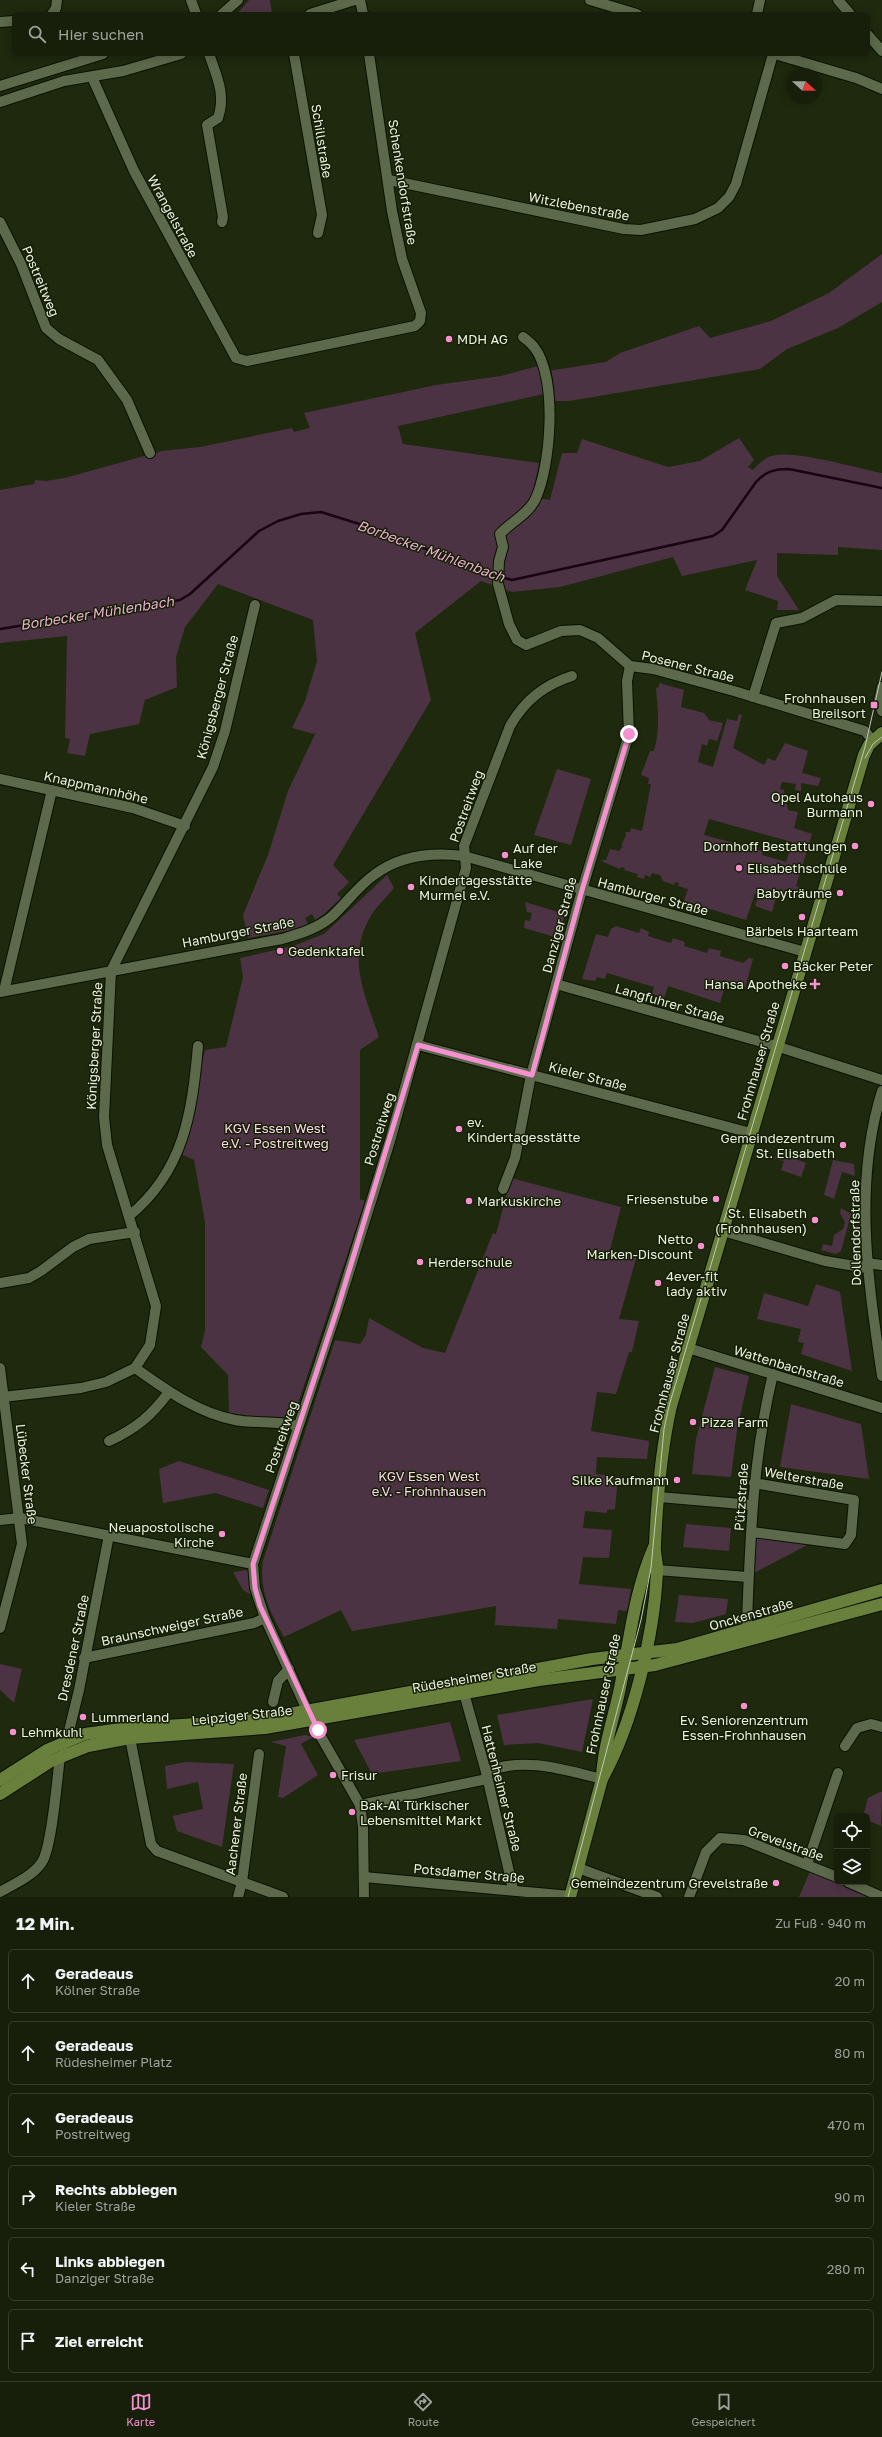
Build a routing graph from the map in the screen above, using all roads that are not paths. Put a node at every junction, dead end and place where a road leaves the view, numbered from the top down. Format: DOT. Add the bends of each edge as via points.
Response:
graph roads {
  1 [pos="57,0"];
  2 [pos="238,0"];
  3 [pos="355,0"];
  4 [pos="360,0"];
  5 [pos="590,0"];
  6 [pos="760,0"];
  7 [pos="838,0"];
  8 [pos="53,12"];
  9 [pos="224,12"];
  10 [pos="316,12"];
  11 [pos="363,12"];
  12 [pos="630,12"];
  13 [pos="757,12"];
  14 [pos="848,12"];
  15 [pos="12,20"];
  16 [pos="0,22"];
  17 [pos="870,37"];
  18 [pos="882,52"];
  19 [pos="97,56"];
  20 [pos="174,56"];
  21 [pos="211,56"];
  22 [pos="294,56"];
  23 [pos="369,56"];
  24 [pos="773,56"];
  25 [pos="781,56"];
  26 [pos="92,77"];
  27 [pos="0,86"];
  28 [pos="882,89"];
  29 [pos="0,102"];
  30 [pos="389,180"];
  31 [pos="0,222"];
  32 [pos="222,222"];
  33 [pos="318,233"];
  34 [pos="523,336"];
  35 [pos="242,361"];
  36 [pos="150,453"];
  37 [pos="882,601"];
  38 [pos="255,605"];
  39 [pos="630,666"];
  40 [pos="572,676"];
  41 [pos="882,687"];
  42 [pos="754,697"];
  43 [pos="882,711"];
  44 [pos="878,737"];
  45 [pos="0,779"];
  46 [pos="52,790"];
  47 [pos="185,826"];
  48 [pos="464,856"];
  49 [pos="582,890"];
  50 [pos="805,952"];
  51 [pos="111,971"];
  52 [pos="556,984"];
  53 [pos="2,991"];
  54 [pos="418,1045"];
  55 [pos="198,1046"];
  56 [pos="776,1046"];
  57 [pos="532,1075"];
  58 [pos="882,1080"];
  59 [pos="882,1091"];
  60 [pos="751,1133"];
  61 [pos="503,1189"];
  62 [pos="129,1216"];
  63 [pos="723,1231"];
  64 [pos="134,1232"];
  65 [pos="882,1265"];
  66 [pos="867,1266"];
  67 [pos="0,1283"];
  68 [pos="688,1348"];
  69 [pos="0,1368"];
  70 [pos="135,1368"];
  71 [pos="773,1374"];
  72 [pos="882,1376"];
  73 [pos="169,1392"];
  74 [pos="3,1397"];
  75 [pos="882,1408"];
  76 [pos="298,1426"];
  77 [pos="109,1441"];
  78 [pos="754,1483"];
  79 [pos="659,1497"];
  80 [pos="753,1505"];
  81 [pos="20,1518"];
  82 [pos="0,1520"];
  83 [pos="752,1532"];
  84 [pos="109,1535"];
  85 [pos="655,1546"];
  86 [pos="253,1564"];
  87 [pos="657,1570"];
  88 [pos="748,1577"];
  89 [pos="882,1590"];
  90 [pos="882,1604"];
  91 [pos="265,1618"];
  92 [pos="747,1622"];
  93 [pos="0,1628"];
  94 [pos="645,1653"];
  95 [pos="626,1655"];
  96 [pos="84,1658"];
  97 [pos="642,1667"];
  98 [pos="624,1668"];
  99 [pos="289,1669"];
  100 [pos="464,1693"];
  101 [pos="273,1702"];
  102 [pos="310,1716"];
  103 [pos="882,1727"];
  104 [pos="130,1738"];
  105 [pos="67,1739"];
  106 [pos="845,1746"];
  107 [pos="259,1754"];
  108 [pos="56,1759"];
  109 [pos="838,1773"];
  110 [pos="487,1776"];
  111 [pos="602,1779"];
  112 [pos="0,1780"];
  113 [pos="0,1794"];
  114 [pos="360,1804"];
  115 [pos="807,1864"];
  116 [pos="578,1868"];
  117 [pos="834,1876"];
  118 [pos="364,1877"];
  119 [pos="242,1882"];
  120 [pos="855,1885"];
  121 [pos="513,1889"];
  122 [pos="0,1892"];
  123 [pos="570,1896"];
  124 [pos="238,1897"];
  125 [pos="283,1897"];
  126 [pos="364,1897"];
  127 [pos="657,1897"];
  128 [pos="689,1897"];
  129 [pos="882,1897"];
  1 -- 8 [label="street"];
  2 -- 9 [label="street"];
  3 -- 10 [label="street"];
  4 -- 11 [label="street"];
  5 -- 12 [label="street"];
  6 -- 13 [label="street"];
  7 -- 14 [label="street"];
  15 -- 16 [label="street"];
  17 -- 18 [label="street"];
  19 -- 27 [label="street"];
  20 -- 26 [label="street"];
  21 -- 32 [label="street" via="222,94 218,118 207,125"];
  22 -- 33 [label="street, Schillstraße" via="322,215"];
  23 -- 30 [label="street, Schenkendorfstraße"];
  24 -- 30 [label="street, Witzlebenstraße" via="736,184 718,208 696,219 641,230 624,229"];
  25 -- 28 [label="street" via="856,78"];
  26 -- 29 [label="street" via="64,81"];
  26 -- 35 [label="street, Wrangelstraße" via="134,171 236,358"];
  30 -- 35 [label="street, Schenkendorfstraße" via="392,211 421,313 420,321 415,326"];
  31 -- 36 [label="street, Postreitweg" via="21,264 46,328 59,339 98,360 128,400"];
  34 -- 39 [label="street, Posener Straße" via="535,348 544,371 549,395 547,453 535,501 500,534 503,547 498,584 509,624 522,645 561,631 580,630 598,638"];
  37 -- 42 [label="street" via="836,600 802,618 776,623"];
  38 -- 47 [label="street, Königsberger Straße" via="220,747"];
  39 -- 42 [label="street, Posener Straße" via="653,669"];
  39 -- 49 [label="street, Danziger Straße" via="627,681 629,734"];
  40 -- 48 [label="street, Postreitweg" via="547,686 520,708 510,726 464,846"];
  41 -- 43 [label="street" via="879,701"];
  42 -- 44 [label="street, Posener Straße"];
  44 -- 50 [label="main road, Frohnhauser Straße" via="864,755"];
  45 -- 46 [label="street, Knappmannhöhe"];
  46 -- 47 [label="street, Knappmannhöhe" via="133,808"];
  46 -- 53 [label="street"];
  47 -- 51 [label="street, Königsberger Straße"];
  48 -- 49 [label="street, Hamburger Straße"];
  48 -- 51 [label="street, Hamburger Straße" via="435,854 412,857 386,866 368,879 330,918 307,932"];
  48 -- 54 [label="street, Postreitweg" via="466,868"];
  49 -- 50 [label="street, Hamburger Straße"];
  49 -- 52 [label="street, Danziger Straße"];
  50 -- 56 [label="main road, Frohnhauser Straße"];
  51 -- 53 [label="street, Hamburger Straße"];
  51 -- 62 [label="street, Königsberger Straße" via="104,1117 107,1145"];
  52 -- 56 [label="street, Langfuhrer Straße"];
  52 -- 57 [label="street, Danziger Straße"];
  54 -- 57 [label="street, Kieler Straße"];
  54 -- 76 [label="street, Postreitweg" via="390,1141"];
  55 -- 62 [label="street" via="193,1094 183,1138 159,1185"];
  56 -- 58 [label="street, Langfuhrer Straße"];
  56 -- 60 [label="main road, Frohnhauser Straße"];
  57 -- 60 [label="street, Kieler Straße"];
  57 -- 61 [label="street, Danziger Straße" via="515,1158"];
  59 -- 66 [label="street, Dollendorfstraße" via="868,1148 865,1207"];
  60 -- 63 [label="main road, Frohnhauser Straße"];
  62 -- 64 [label="street, Königsberger Straße"];
  63 -- 66 [label="street" via="825,1261"];
  63 -- 68 [label="main road, Frohnhauser Straße"];
  64 -- 67 [label="street" via="89,1239 73,1247 29,1278"];
  64 -- 70 [label="street, Königsberger Straße" via="156,1306 154,1333 150,1345"];
  65 -- 66 [label="street"];
  66 -- 72 [label="street, Dollendorfstraße"];
  68 -- 71 [label="street, Wattenbachstraße"];
  68 -- 79 [label="main road, Frohnhauser Straße" via="666,1429"];
  69 -- 74 [label="street, Lübecker Straße"];
  70 -- 73 [label="street"];
  70 -- 74 [label="street" via="106,1382"];
  71 -- 75 [label="street, Wattenbachstraße"];
  71 -- 78 [label="street, Pützstraße"];
  73 -- 76 [label="street" via="222,1416"];
  73 -- 77 [label="street" via="148,1417 132,1430"];
  74 -- 81 [label="street, Lübecker Straße"];
  76 -- 86 [label="street, Postreitweg"];
  78 -- 80 [label="street, Pützstraße"];
  78 -- 83 [label="street, Welterstraße" via="854,1500 850,1535 845,1544"];
  79 -- 80 [label="street"];
  79 -- 85 [label="main road, Frohnhauser Straße"];
  80 -- 83 [label="street, Pützstraße"];
  81 -- 82 [label="street"];
  81 -- 84 [label="street"];
  81 -- 93 [label="street, Lübecker Straße" via="22,1544"];
  83 -- 88 [label="street, Pützstraße"];
  84 -- 86 [label="street"];
  84 -- 96 [label="street, Dresdener Straße"];
  85 -- 87 [label="main road, Frohnhauser Straße"];
  85 -- 95 [label="main road, Frohnhauser Straße" via="646,1564"];
  86 -- 91 [label="street, Postreitweg" via="255,1588"];
  87 -- 88 [label="street"];
  87 -- 94 [label="main road, Frohnhauser Straße"];
  88 -- 92 [label="street, Pützstraße"];
  89 -- 94 [label="main road, Onckenstraße" via="696,1644"];
  90 -- 97 [label="main road, Onckenstraße" via="683,1659"];
  91 -- 96 [label="street, Braunschweiger Straße" via="254,1623"];
  91 -- 99 [label="street, Postreitweg"];
  94 -- 95 [label="main road, Onckenstraße"];
  94 -- 97 [label="main road, Frohnhauser Straße"];
  95 -- 98 [label="main road, Frohnhauser Straße"];
  95 -- 102 [label="main road, Rüdesheimer Straße" via="592,1659"];
  96 -- 105 [label="street, Dresdener Straße"];
  97 -- 98 [label="main road, Rüdesheimer Straße"];
  97 -- 111 [label="main road, Frohnhauser Straße" via="624,1731"];
  98 -- 100 [label="main road, Rüdesheimer Straße"];
  98 -- 111 [label="main road, Frohnhauser Straße" via="603,1759"];
  99 -- 101 [label="street" via="278,1681"];
  99 -- 102 [label="street, Postreitweg"];
  100 -- 102 [label="main road, Rüdesheimer Straße"];
  100 -- 110 [label="street, Hattenheimer Straße"];
  102 -- 104 [label="main road, Leipziger Straße" via="249,1730"];
  102 -- 105 [label="main road, Leipziger Straße" via="121,1729"];
  102 -- 114 [label="street, Postreitweg"];
  103 -- 106 [label="street" via="871,1724 857,1728"];
  104 -- 108 [label="main road, Leipziger Straße" via="88,1746"];
  104 -- 119 [label="street" via="151,1844 157,1851"];
  105 -- 108 [label="street, Dresdener Straße"];
  105 -- 112 [label="main road, Leipziger Straße"];
  107 -- 119 [label="street, Aachener Straße"];
  108 -- 113 [label="main road, Leipziger Straße"];
  108 -- 122 [label="street, Dresdener Straße" via="49,1843 42,1862 25,1878"];
  109 -- 115 [label="street"];
  110 -- 111 [label="street" via="520,1765 541,1766"];
  110 -- 114 [label="street"];
  110 -- 121 [label="street, Hattenheimer Straße"];
  111 -- 116 [label="main road, Frohnhauser Straße"];
  114 -- 118 [label="street"];
  115 -- 117 [label="street, Grevelstraße"];
  115 -- 128 [label="street, Grevelstraße" via="744,1840 720,1838 706,1852"];
  116 -- 123 [label="main road, Frohnhauser Straße"];
  116 -- 127 [label="street"];
  118 -- 121 [label="street, Potsdamer Straße"];
  118 -- 126 [label="street"];
  119 -- 124 [label="street, Aachener Straße"];
  119 -- 125 [label="street"];
  120 -- 129 [label="street"];
  121 -- 123 [label="street, Potsdamer Straße"];
}
